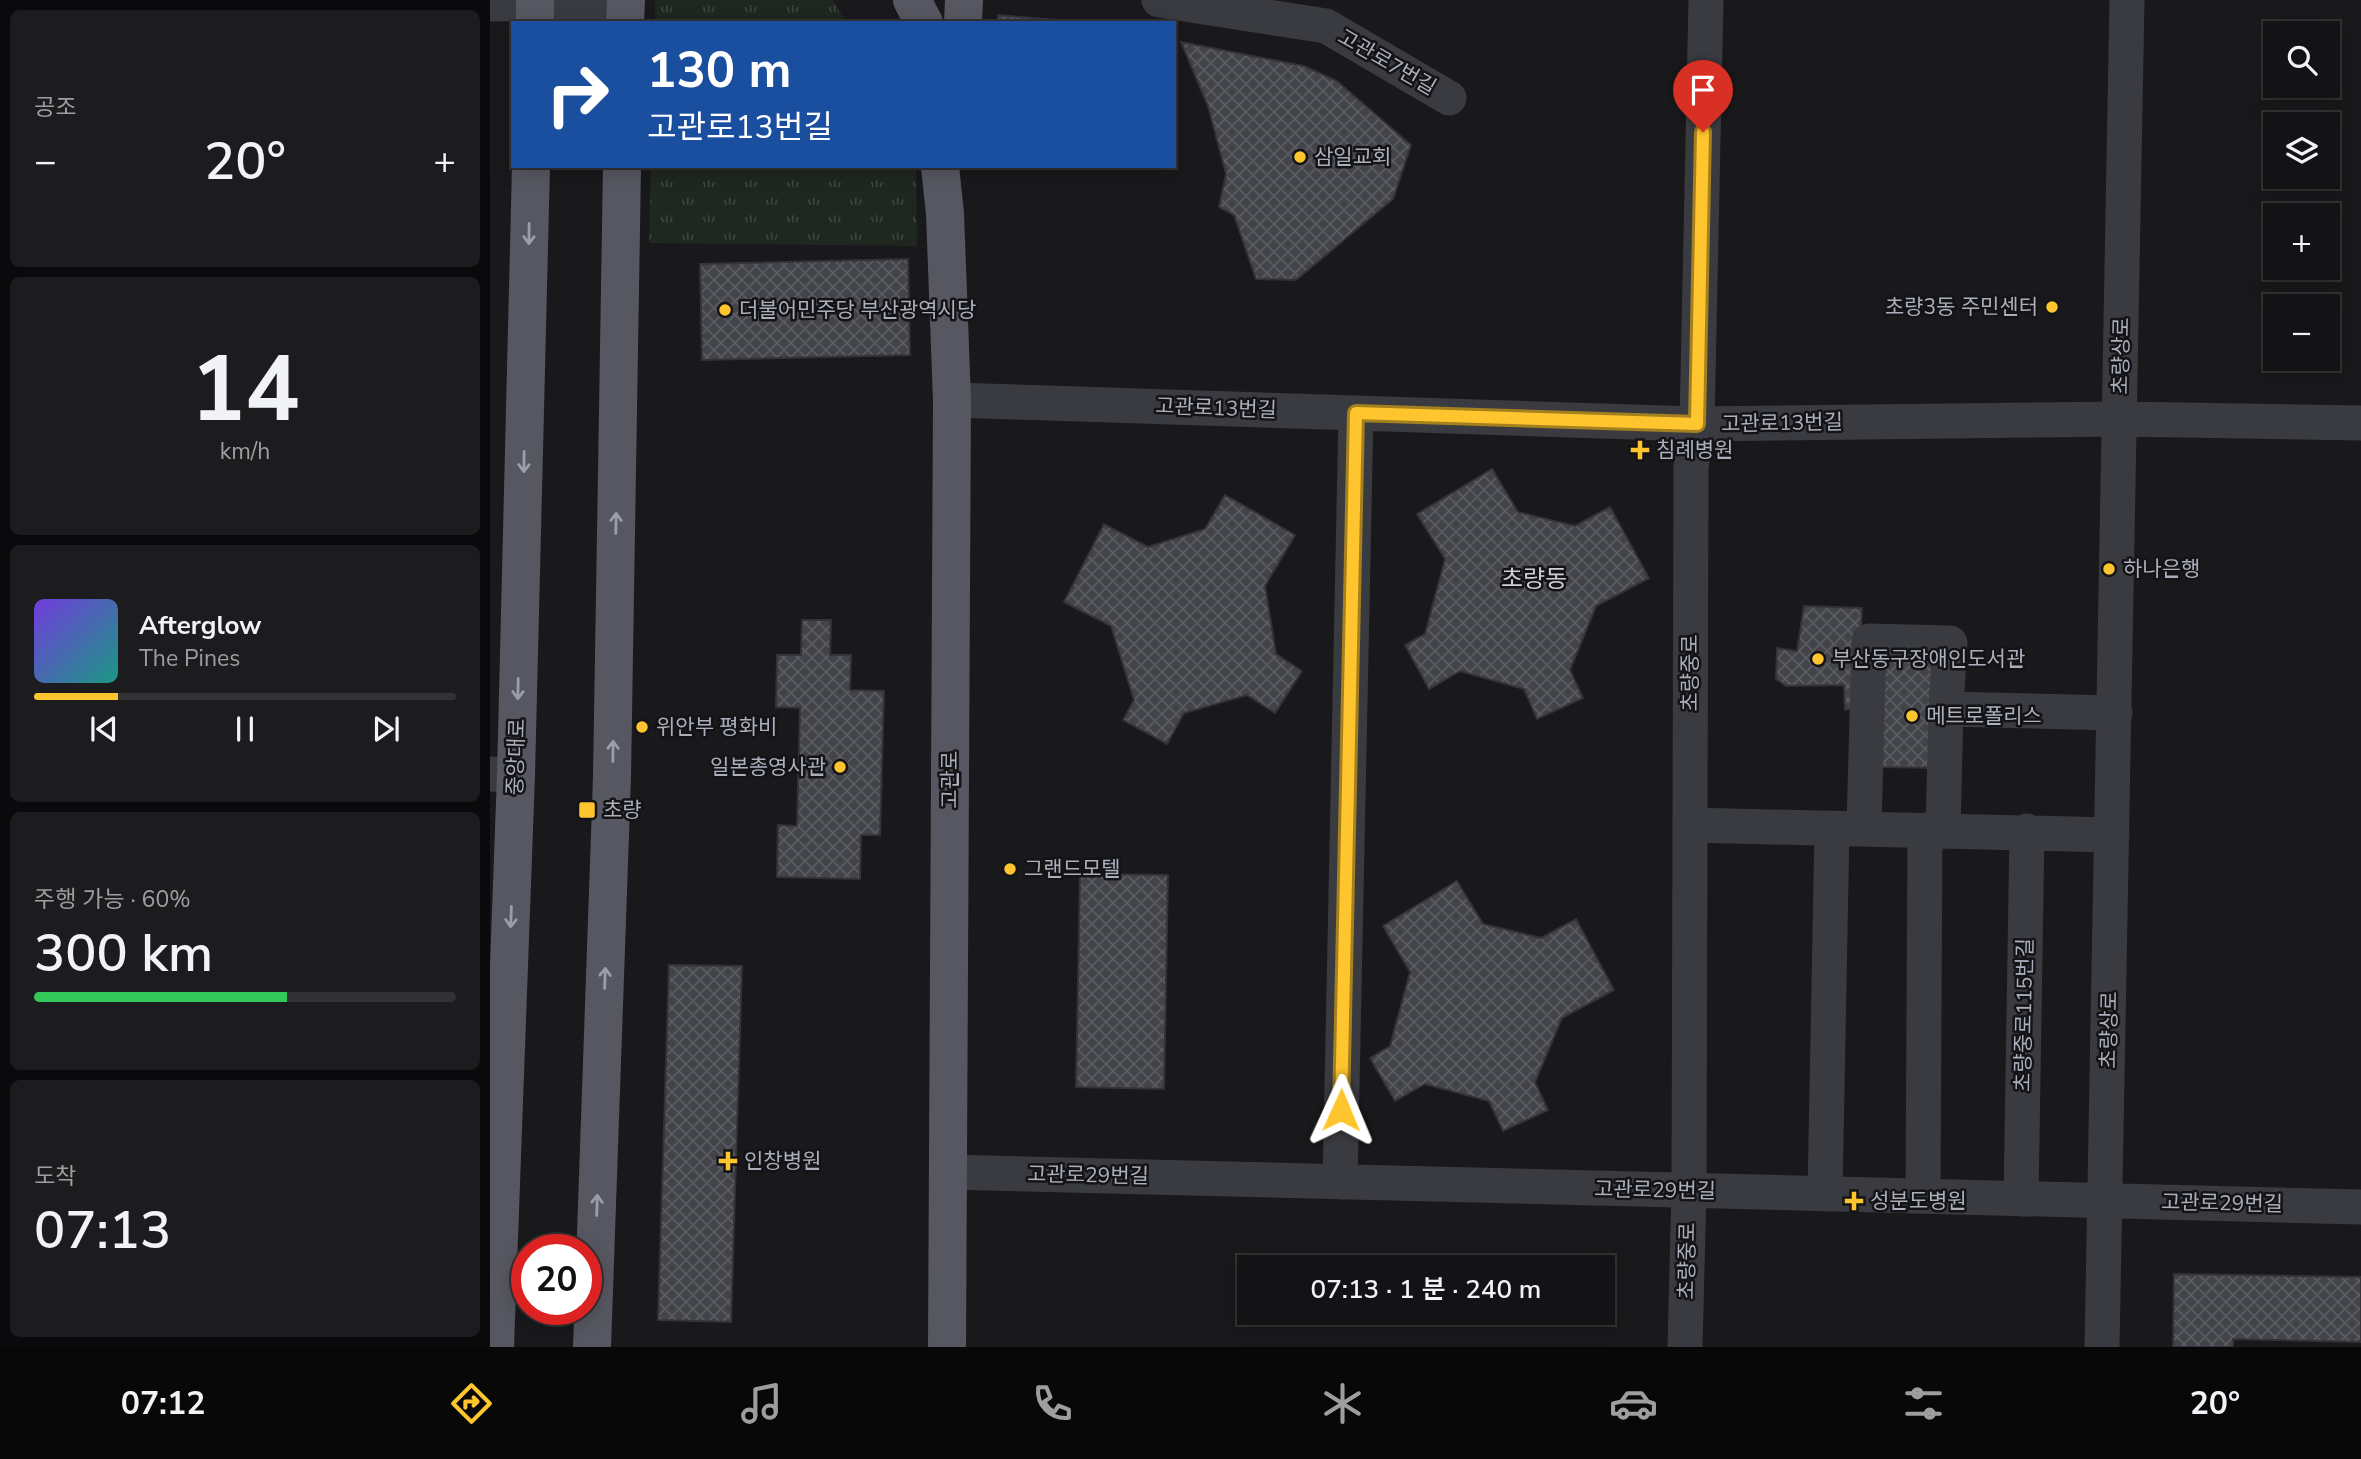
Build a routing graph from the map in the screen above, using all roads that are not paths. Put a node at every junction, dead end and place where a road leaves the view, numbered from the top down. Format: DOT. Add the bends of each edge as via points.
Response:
graph roads {
  1 [pos="912,0"];
  2 [pos="964,0"];
  3 [pos="1159,0"];
  4 [pos="1706,0"];
  5 [pos="2127,0"];
  6 [pos="490,5"];
  7 [pos="626,6"];
  8 [pos="536,7"];
  9 [pos="923,21"];
  10 [pos="963,21"];
  11 [pos="1448,98"];
  12 [pos="531,168"];
  13 [pos="622,168"];
  14 [pos="940,168"];
  15 [pos="954,168"];
  16 [pos="945,214"];
  17 [pos="952,400"];
  18 [pos="1356,413"];
  19 [pos="2120,419"];
  20 [pos="2361,423"];
  21 [pos="1697,424"];
  22 [pos="1946,709"];
  23 [pos="2115,713"];
  24 [pos="503,775"];
  25 [pos="1690,825"];
  26 [pos="1848,828"];
  27 [pos="1934,830"];
  28 [pos="2027,831"];
  29 [pos="2112,835"];
  30 [pos="949,1172"];
  31 [pos="1340,1182"];
  32 [pos="1689,1191"];
  33 [pos="1825,1194"];
  34 [pos="1923,1196"];
  35 [pos="2021,1199"];
  36 [pos="2106,1200"];
  37 [pos="2361,1207"];
  38 [pos="495,1347"];
  39 [pos="592,1347"];
  40 [pos="947,1347"];
  41 [pos="1685,1347"];
  42 [pos="2102,1347"];
  1 -- 9 [label="main road"];
  2 -- 10 [label="main road"];
  3 -- 11 [label="street, 고관로7번길" via="1326,26"];
  4 -- 21 [label="street, 초량중로"];
  5 -- 19 [label="street, 초량상로"];
  6 -- 8 [label="street"];
  7 -- 8 [label="street"];
  12 -- 24 [label="main road, 중앙대로, one-way"];
  39 -- 13 [label="main road, one-way" via="612,777"];
  14 -- 16 [label="main road, 고관로"];
  15 -- 16 [label="main road, 고관로"];
  16 -- 17 [label="main road, 고관로"];
  17 -- 18 [label="street, 고관로13번길"];
  17 -- 30 [label="main road, 고관로"];
  18 -- 21 [label="street, 고관로13번길"];
  18 -- 31 [label="street"];
  19 -- 20 [label="street, 고관로13번길"];
  19 -- 21 [label="street, 고관로13번길"];
  19 -- 23 [label="street, 초량상로"];
  21 -- 25 [label="street, 초량중로" via="1691,467"];
  22 -- 23 [label="street"];
  22 -- 26 [label="street" via="1950,643 1869,641"];
  22 -- 27 [label="street"];
  23 -- 29 [label="street, 초량상로"];
  24 -- 38 [label="main road, 중앙대로, one-way"];
  25 -- 26 [label="street"];
  25 -- 32 [label="street, 초량중로"];
  26 -- 27 [label="street"];
  26 -- 33 [label="street"];
  27 -- 28 [label="street"];
  27 -- 34 [label="street"];
  28 -- 29 [label="street"];
  28 -- 35 [label="street, 초량중로115번길"];
  29 -- 36 [label="street, 초량상로"];
  30 -- 31 [label="street, 고관로29번길"];
  30 -- 40 [label="main road, 고관로"];
  31 -- 32 [label="street, 고관로29번길"];
  32 -- 33 [label="street, 고관로29번길"];
  32 -- 41 [label="street, 초량중로"];
  33 -- 34 [label="street, 고관로29번길"];
  34 -- 35 [label="street, 고관로29번길"];
  35 -- 36 [label="street, 고관로29번길"];
  36 -- 37 [label="street, 고관로29번길"];
  36 -- 42 [label="street, 초량상로"];
}
